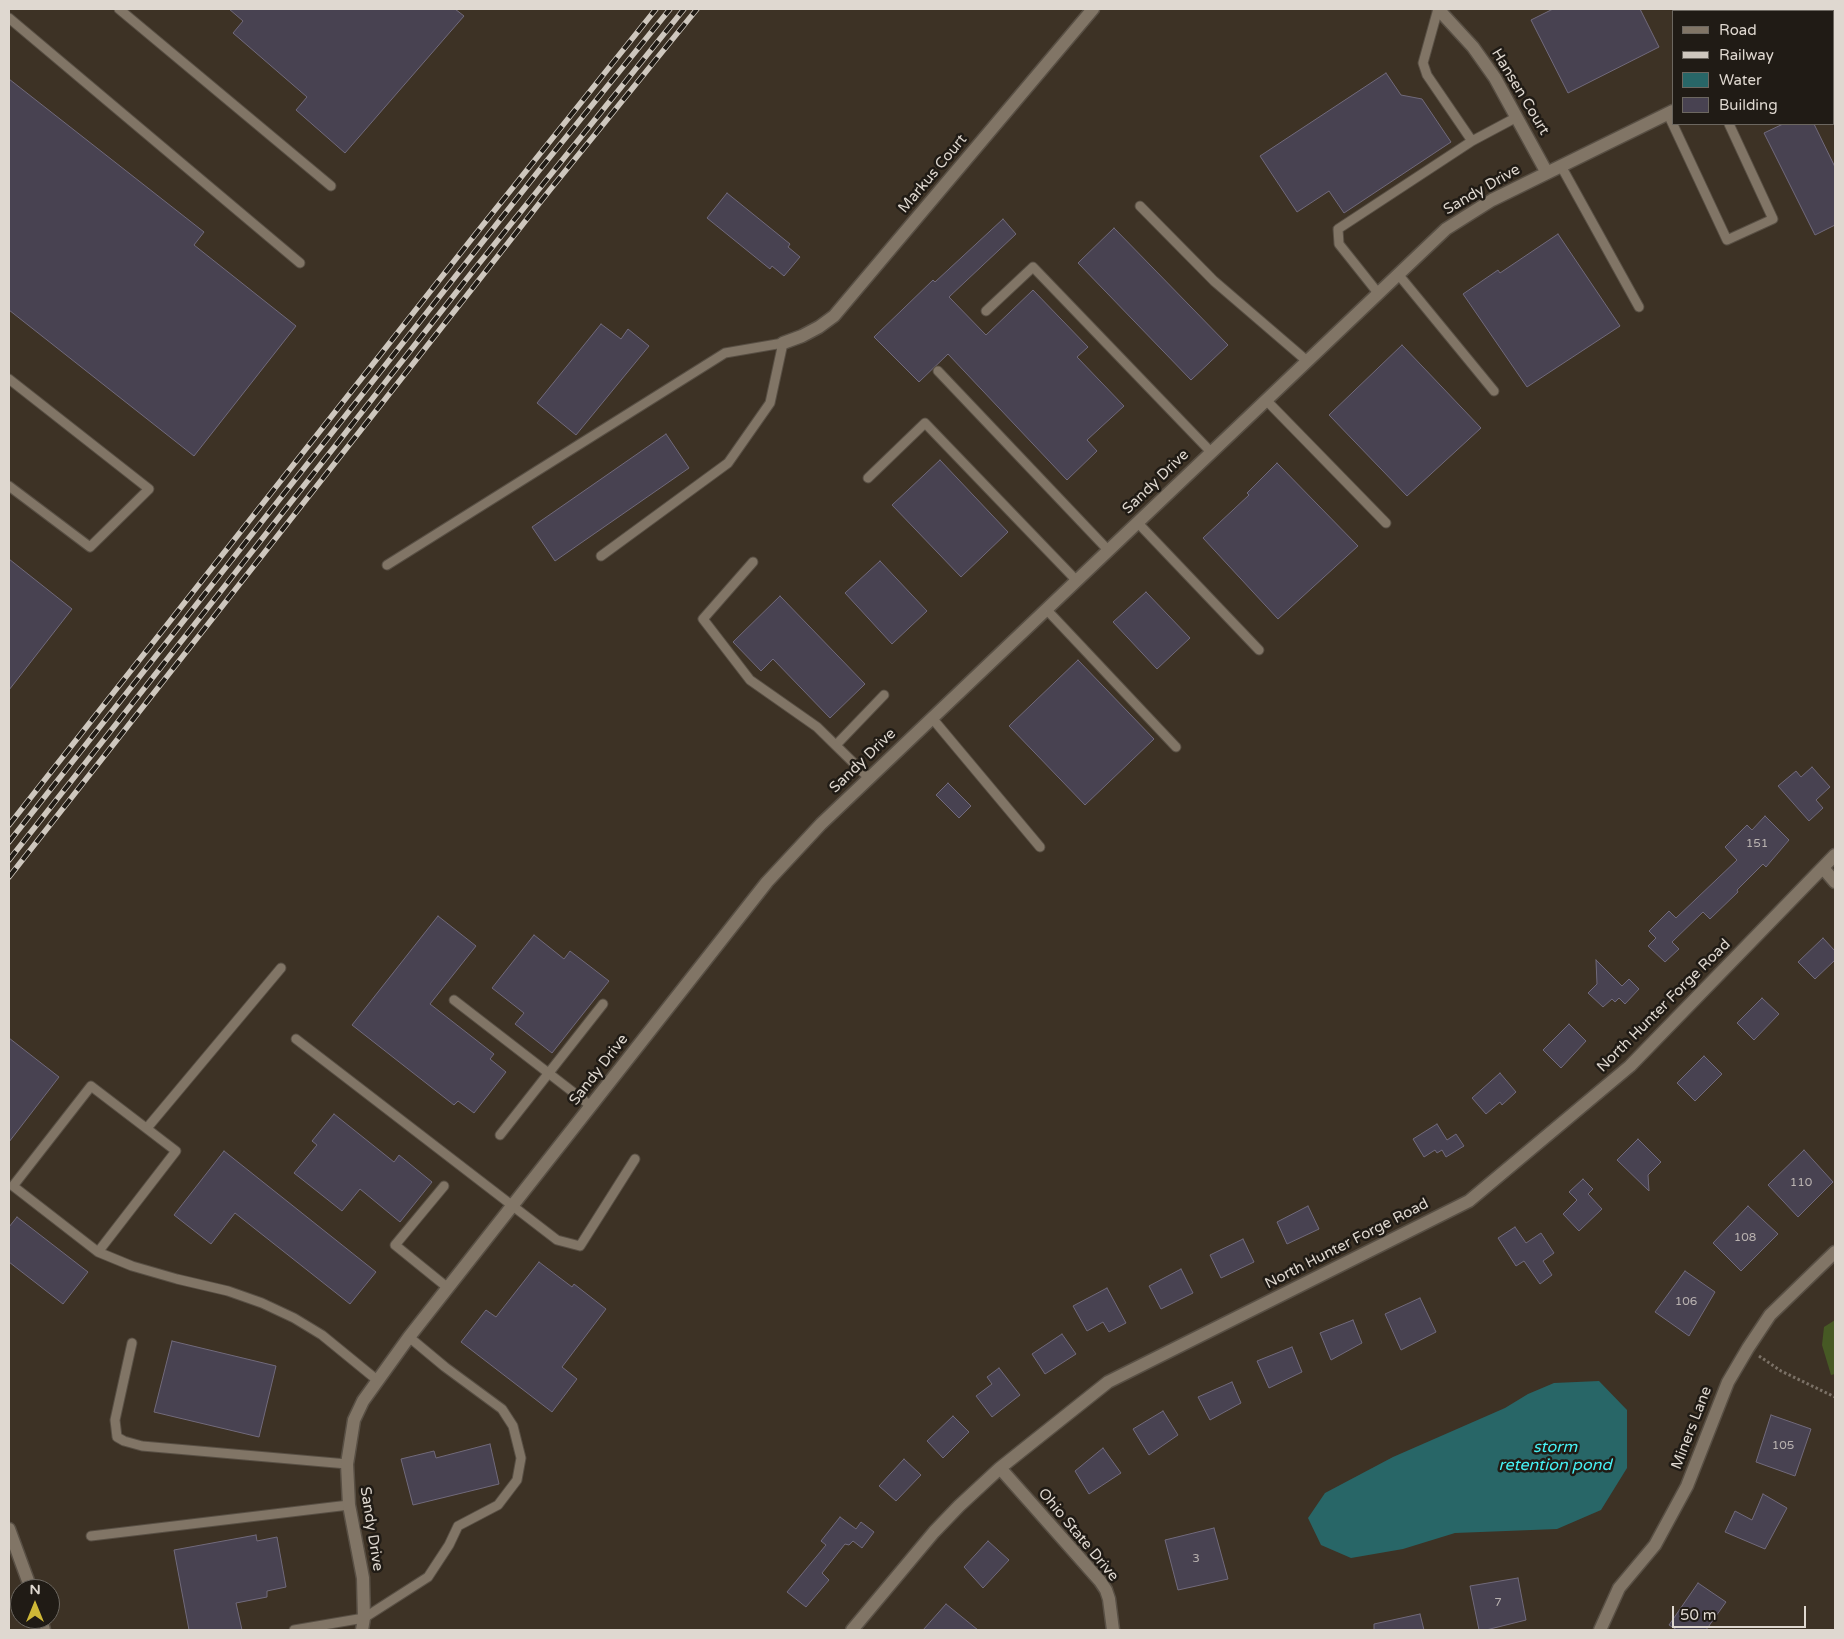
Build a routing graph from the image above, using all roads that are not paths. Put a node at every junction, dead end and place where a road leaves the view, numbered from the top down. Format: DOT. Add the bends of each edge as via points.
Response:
graph roads {
  1 [pos="119,9"];
  2 [pos="1093,9"];
  3 [pos="1439,9"];
  4 [pos="9,18"];
  5 [pos="1670,112"];
  6 [pos="1517,117"];
  7 [pos="1676,125"];
  8 [pos="1729,125"];
  9 [pos="1472,141"];
  10 [pos="1561,166"];
  11 [pos="1547,173"];
  12 [pos="331,186"];
  13 [pos="1140,206"];
  14 [pos="300,263"];
  15 [pos="1398,274"];
  16 [pos="1378,293"];
  17 [pos="1639,307"];
  18 [pos="986,311"];
  19 [pos="783,343"];
  20 [pos="1307,361"];
  21 [pos="938,371"];
  22 [pos="9,380"];
  23 [pos="1494,390"];
  24 [pos="1266,400"];
  25 [pos="1211,452"];
  26 [pos="868,478"];
  27 [pos="9,486"];
  28 [pos="1137,522"];
  29 [pos="1386,523"];
  30 [pos="1108,550"];
  31 [pos="601,556"];
  32 [pos="753,562"];
  33 [pos="387,565"];
  34 [pos="1076,580"];
  35 [pos="1046,609"];
  36 [pos="1259,650"];
  37 [pos="884,695"];
  38 [pos="932,718"];
  39 [pos="836,745"];
  40 [pos="1176,748"];
  41 [pos="869,778"];
  42 [pos="1040,848"];
  43 [pos="1835,855"];
  44 [pos="1823,868"];
  45 [pos="1835,882"];
  46 [pos="281,968"];
  47 [pos="454,1000"];
  48 [pos="604,1004"];
  49 [pos="296,1039"];
  50 [pos="549,1074"];
  51 [pos="591,1106"];
  52 [pos="147,1128"];
  53 [pos="500,1136"];
  54 [pos="635,1159"];
  55 [pos="444,1186"];
  56 [pos="512,1206"];
  57 [pos="98,1252"];
  58 [pos="1835,1252"];
  59 [pos="448,1288"];
  60 [pos="409,1337"];
  61 [pos="132,1343"];
  62 [pos="377,1380"];
  63 [pos="347,1464"];
  64 [pos="1000,1468"];
  65 [pos="349,1505"];
  66 [pos="9,1529"];
  67 [pos="90,1536"];
  68 [pos="27,1579"];
  69 [pos="363,1624"];
  70 [pos="294,1630"];
  71 [pos="852,1630"];
  72 [pos="1113,1630"];
  73 [pos="1600,1630"];
  1 -- 12 [label="lane"];
  2 -- 19 [label="street, Markus Court" via="834,316 819,327"];
  3 -- 6 [label="street, Hansen Court" via="1473,47"];
  3 -- 9 [label="lane" via="1423,64 1427,75"];
  4 -- 14 [label="lane"];
  5 -- 10 [label="street, Sandy Drive"];
  6 -- 9 [label="lane"];
  6 -- 11 [label="street, Hansen Court"];
  7 -- 8 [label="lane" via="1727,240 1773,219"];
  9 -- 16 [label="lane" via="1338,229 1339,244"];
  10 -- 11 [label="street, Sandy Drive"];
  10 -- 17 [label="lane"];
  11 -- 15 [label="street, Sandy Drive" via="1470,212 1446,229"];
  13 -- 20 [label="lane" via="1214,281"];
  15 -- 16 [label="street, Sandy Drive"];
  15 -- 23 [label="lane"];
  16 -- 20 [label="street, Sandy Drive"];
  18 -- 25 [label="lane" via="1033,267"];
  19 -- 31 [label="lane" via="770,403 728,463"];
  19 -- 33 [label="lane" via="725,353"];
  20 -- 24 [label="street, Sandy Drive"];
  21 -- 30 [label="lane"];
  22 -- 27 [label="lane" via="149,489 90,547"];
  24 -- 25 [label="street, Sandy Drive"];
  24 -- 29 [label="lane"];
  25 -- 28 [label="street, Sandy Drive"];
  26 -- 34 [label="lane" via="925,423"];
  28 -- 30 [label="street, Sandy Drive"];
  28 -- 36 [label="lane"];
  30 -- 34 [label="street, Sandy Drive"];
  32 -- 39 [label="lane" via="703,619 750,680 817,727"];
  34 -- 35 [label="street, Sandy Drive"];
  35 -- 38 [label="street, Sandy Drive"];
  35 -- 40 [label="lane"];
  37 -- 39 [label="lane"];
  38 -- 41 [label="street, Sandy Drive"];
  38 -- 42 [label="lane"];
  39 -- 41 [label="lane"];
  41 -- 51 [label="street, Sandy Drive" via="767,882"];
  43 -- 44 [label="street, North Hunter Forge Road"];
  44 -- 45 [label="street"];
  44 -- 64 [label="street, North Hunter Forge Road" via="1630,1066 1469,1201 1108,1382"];
  46 -- 52 [label="lane"];
  47 -- 50 [label="lane"];
  48 -- 50 [label="lane"];
  49 -- 56 [label="lane"];
  50 -- 51 [label="lane"];
  50 -- 53 [label="lane"];
  51 -- 56 [label="street, Sandy Drive"];
  52 -- 57 [label="lane" via="176,1151"];
  52 -- 57 [label="lane" via="92,1086 13,1186"];
  54 -- 56 [label="lane" via="580,1246 557,1240"];
  55 -- 59 [label="lane" via="396,1246"];
  56 -- 59 [label="street, Sandy Drive"];
  57 -- 62 [label="lane" via="177,1280 228,1291 262,1303 322,1335"];
  58 -- 73 [label="street, Miners Lane" via="1770,1315 1748,1348 1728,1382 1687,1486 1655,1545 1619,1588"];
  59 -- 60 [label="street, Sandy Drive"];
  60 -- 62 [label="street, Sandy Drive"];
  60 -- 69 [label="lane" via="502,1409 513,1426 521,1458 517,1480 498,1505 458,1526 428,1577"];
  61 -- 63 [label="lane" via="115,1420 117,1436 124,1441 142,1446"];
  62 -- 63 [label="street, Sandy Drive" via="354,1420"];
  63 -- 65 [label="street, Sandy Drive"];
  64 -- 71 [label="street, North Hunter Forge Road" via="934,1532"];
  64 -- 72 [label="street, Ohio State Drive" via="1103,1585 1111,1606"];
  65 -- 67 [label="lane"];
  65 -- 69 [label="street, Sandy Drive" via="362,1578"];
  66 -- 68 [label="street"];
  69 -- 70 [label="lane"];
}
